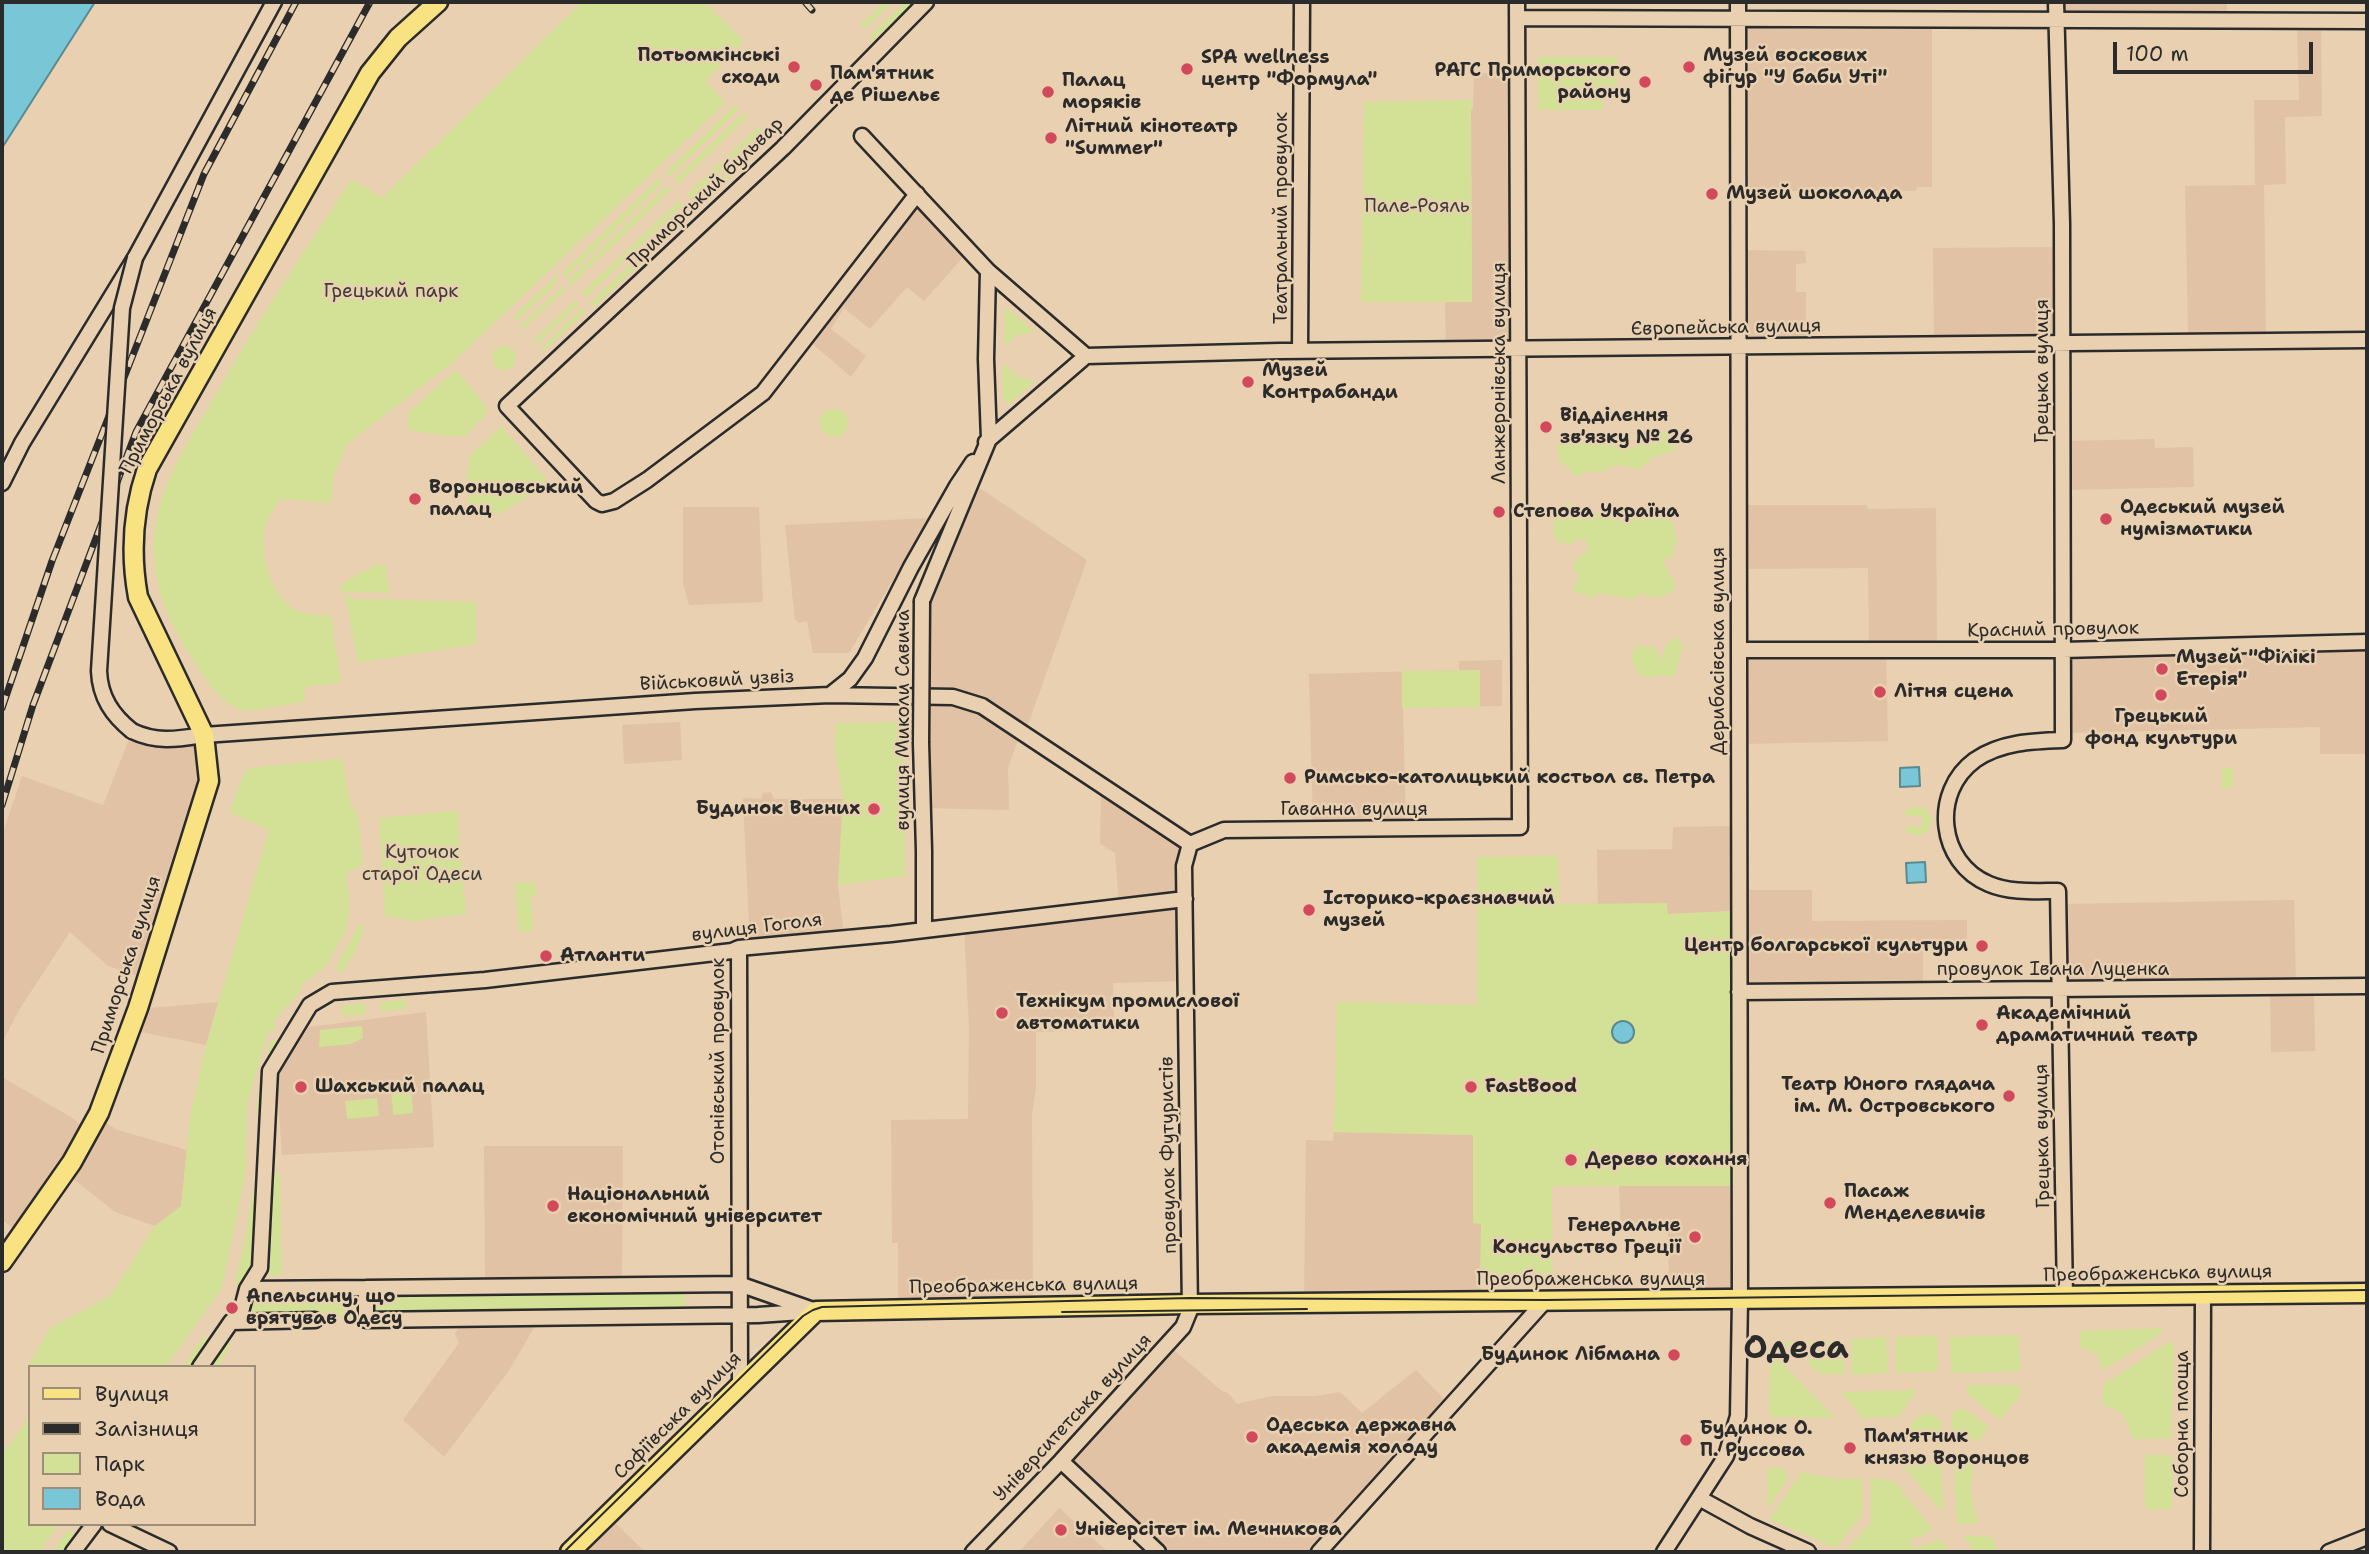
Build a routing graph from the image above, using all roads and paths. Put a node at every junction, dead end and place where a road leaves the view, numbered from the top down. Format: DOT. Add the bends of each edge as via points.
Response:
graph roads {
  1 [pos="274,2"];
  2 [pos="438,2"];
  3 [pos="926,2"];
  4 [pos="1303,2"];
  5 [pos="1517,2"];
  6 [pos="1738,2"];
  7 [pos="2056,2"];
  8 [pos="1518,18"];
  9 [pos="1737,19"];
  10 [pos="2056,21"];
  11 [pos="2367,21"];
  12 [pos="862,136"];
  13 [pos="917,194"];
  14 [pos="135,258"];
  15 [pos="988,271"];
  16 [pos="2367,340"];
  17 [pos="2063,343"];
  18 [pos="1737,347"];
  19 [pos="1519,349"];
  20 [pos="1300,351"];
  21 [pos="1086,356"];
  22 [pos="989,439"];
  23 [pos="2,483"];
  24 [pos="2367,642"];
  25 [pos="1739,650"];
  26 [pos="2063,650"];
  27 [pos="830,695"];
  28 [pos="204,735"];
  29 [pos="1520,827"];
  30 [pos="1191,844"];
  31 [pos="1185,900"];
  32 [pos="924,929"];
  33 [pos="739,948"];
  34 [pos="2367,986"];
  35 [pos="2060,990"];
  36 [pos="1739,992"];
  37 [pos="2,1262"];
  38 [pos="739,1284"];
  39 [pos="366,1288"];
  40 [pos="247,1289"];
  41 [pos="2367,1293"];
  42 [pos="2203,1295"];
  43 [pos="2065,1297"];
  44 [pos="1740,1300"];
  45 [pos="1190,1301"];
  46 [pos="1544,1302"];
  47 [pos="816,1311"];
  48 [pos="739,1316"];
  49 [pos="315,1321"];
  50 [pos="231,1322"];
  51 [pos="201,1365"];
  52 [pos="740,1384"];
  53 [pos="1061,1461"];
  54 [pos="1699,1498"];
  55 [pos="93,1526"];
  56 [pos="114,1526"];
  57 [pos="2367,1537"];
  58 [pos="74,1552"];
  59 [pos="169,1552"];
  60 [pos="570,1552"];
  61 [pos="973,1552"];
  62 [pos="1158,1552"];
  63 [pos="1320,1552"];
  64 [pos="1664,1552"];
  65 [pos="1808,1552"];
  66 [pos="2202,1552"];
  67 [pos="2329,1552"];
  1 -- 14 [label="street"];
  2 -- 28 [label="main road, Приморська вулиця" via="398,38 370,73 148,469 138,496 134,533 138,597"];
  3 -- 13 [label="street, Приморський бульвар" via="783,148 507,406 596,501 614,501 763,393"];
  4 -- 20 [label="street, Театральний провулок"];
  5 -- 8 [label="street, Ланжеронівська вулиця"];
  6 -- 9 [label="street, Дерибасівська вулиця"];
  7 -- 10 [label="street, Грецька вулиця"];
  8 -- 9 [label="street"];
  8 -- 19 [label="street, Ланжеронівська вулиця"];
  9 -- 10 [label="street"];
  9 -- 18 [label="street, Дерибасівська вулиця"];
  10 -- 11 [label="street"];
  10 -- 17 [label="street, Грецька вулиця"];
  12 -- 13 [label="street"];
  13 -- 15 [label="street"];
  14 -- 23 [label="street, bridge"];
  14 -- 28 [label="street, Військовий узвіз, bridge" via="122,308 101,690 107,705 132,731 157,740"];
  15 -- 21 [label="street"];
  15 -- 22 [label="street"];
  16 -- 17 [label="street, Європейська вулиця"];
  17 -- 18 [label="street, Європейська вулиця"];
  17 -- 26 [label="street, Грецька вулиця"];
  18 -- 19 [label="street, Європейська вулиця"];
  18 -- 25 [label="street, Дерибасівська вулиця"];
  19 -- 20 [label="street, Європейська вулиця"];
  19 -- 29 [label="street, Ланжеронівська вулиця"];
  20 -- 21 [label="street, Європейська вулиця"];
  21 -- 22 [label="street"];
  22 -- 27 [label="street" via="935,523 865,658 850,679"];
  22 -- 32 [label="street, вулиця Миколи Савича, bridge" via="922,601"];
  24 -- 26 [label="street, Красний провулок"];
  25 -- 26 [label="street, Красний провулок"];
  25 -- 36 [label="street, Дерибасівська вулиця"];
  26 -- 35 [label="street, Грецька вулиця" via="2063,740 2014,744 1975,761 1950,792 1945,820 1951,847 1976,877 2002,888 2058,891"];
  27 -- 28 [label="street, Військовий узвіз"];
  27 -- 30 [label="street, Військовий узвіз" via="953,697 982,706"];
  28 -- 37 [label="main road, Приморська вулиця" via="209,781 138,1008 99,1113 72,1162"];
  29 -- 30 [label="street, Гаванна вулиця" via="1224,830"];
  30 -- 31 [label="street, провулок Футуристів" via="1184,866"];
  31 -- 32 [label="street, вулиця Гоголя"];
  31 -- 45 [label="street, провулок Футуристів"];
  32 -- 33 [label="street, вулиця Гоголя"];
  33 -- 38 [label="street, Отонівський провулок"];
  33 -- 40 [label="street, вулиця Гоголя" via="485,980 332,992 310,1005 270,1071 260,1268"];
  34 -- 35 [label="street, провулок Івана Луценка"];
  35 -- 36 [label="street, провулок Івана Луценка"];
  35 -- 43 [label="street, Грецька вулиця"];
  36 -- 44 [label="street, Дерибасівська вулиця"];
  38 -- 39 [label="street, Преображенська вулиця"];
  38 -- 47 [label="street, Преображенська вулиця"];
  38 -- 48 [label="street, Отонівський провулок"];
  39 -- 40 [label="street, Преображенська вулиця"];
  39 -- 48 [label="street, Преображенська вулиця" via="366,1320"];
  40 -- 50 [label="street" via="242,1312"];
  41 -- 42 [label="main road, Преображенська вулиця"];
  42 -- 43 [label="main road, Преображенська вулиця"];
  42 -- 66 [label="street, Соборна площа"];
  43 -- 44 [label="main road, Преображенська вулиця"];
  44 -- 46 [label="main road, Преображенська вулиця"];
  44 -- 54 [label="street" via="1738,1416 1726,1456"];
  45 -- 46 [label="main road, Преображенська вулиця"];
  45 -- 47 [label="main road, Преображенська вулиця"];
  45 -- 53 [label="street, Університетська вулиця" via="1183,1327"];
  46 -- 63 [label="street"];
  47 -- 48 [label="street, Преображенська вулиця"];
  47 -- 52 [label="main road, Софіївська вулиця"];
  48 -- 52 [label="street, Отонівський провулок"];
  49 -- 50 [label="street"];
  50 -- 51 [label="street"];
  52 -- 60 [label="main road, Софіївська вулиця"];
  53 -- 61 [label="street, Університетська вулиця"];
  53 -- 62 [label="street"];
  54 -- 64 [label="street"];
  54 -- 65 [label="street"];
  55 -- 58 [label="street"];
  56 -- 59 [label="street"];
  57 -- 67 [label="street"];
}
